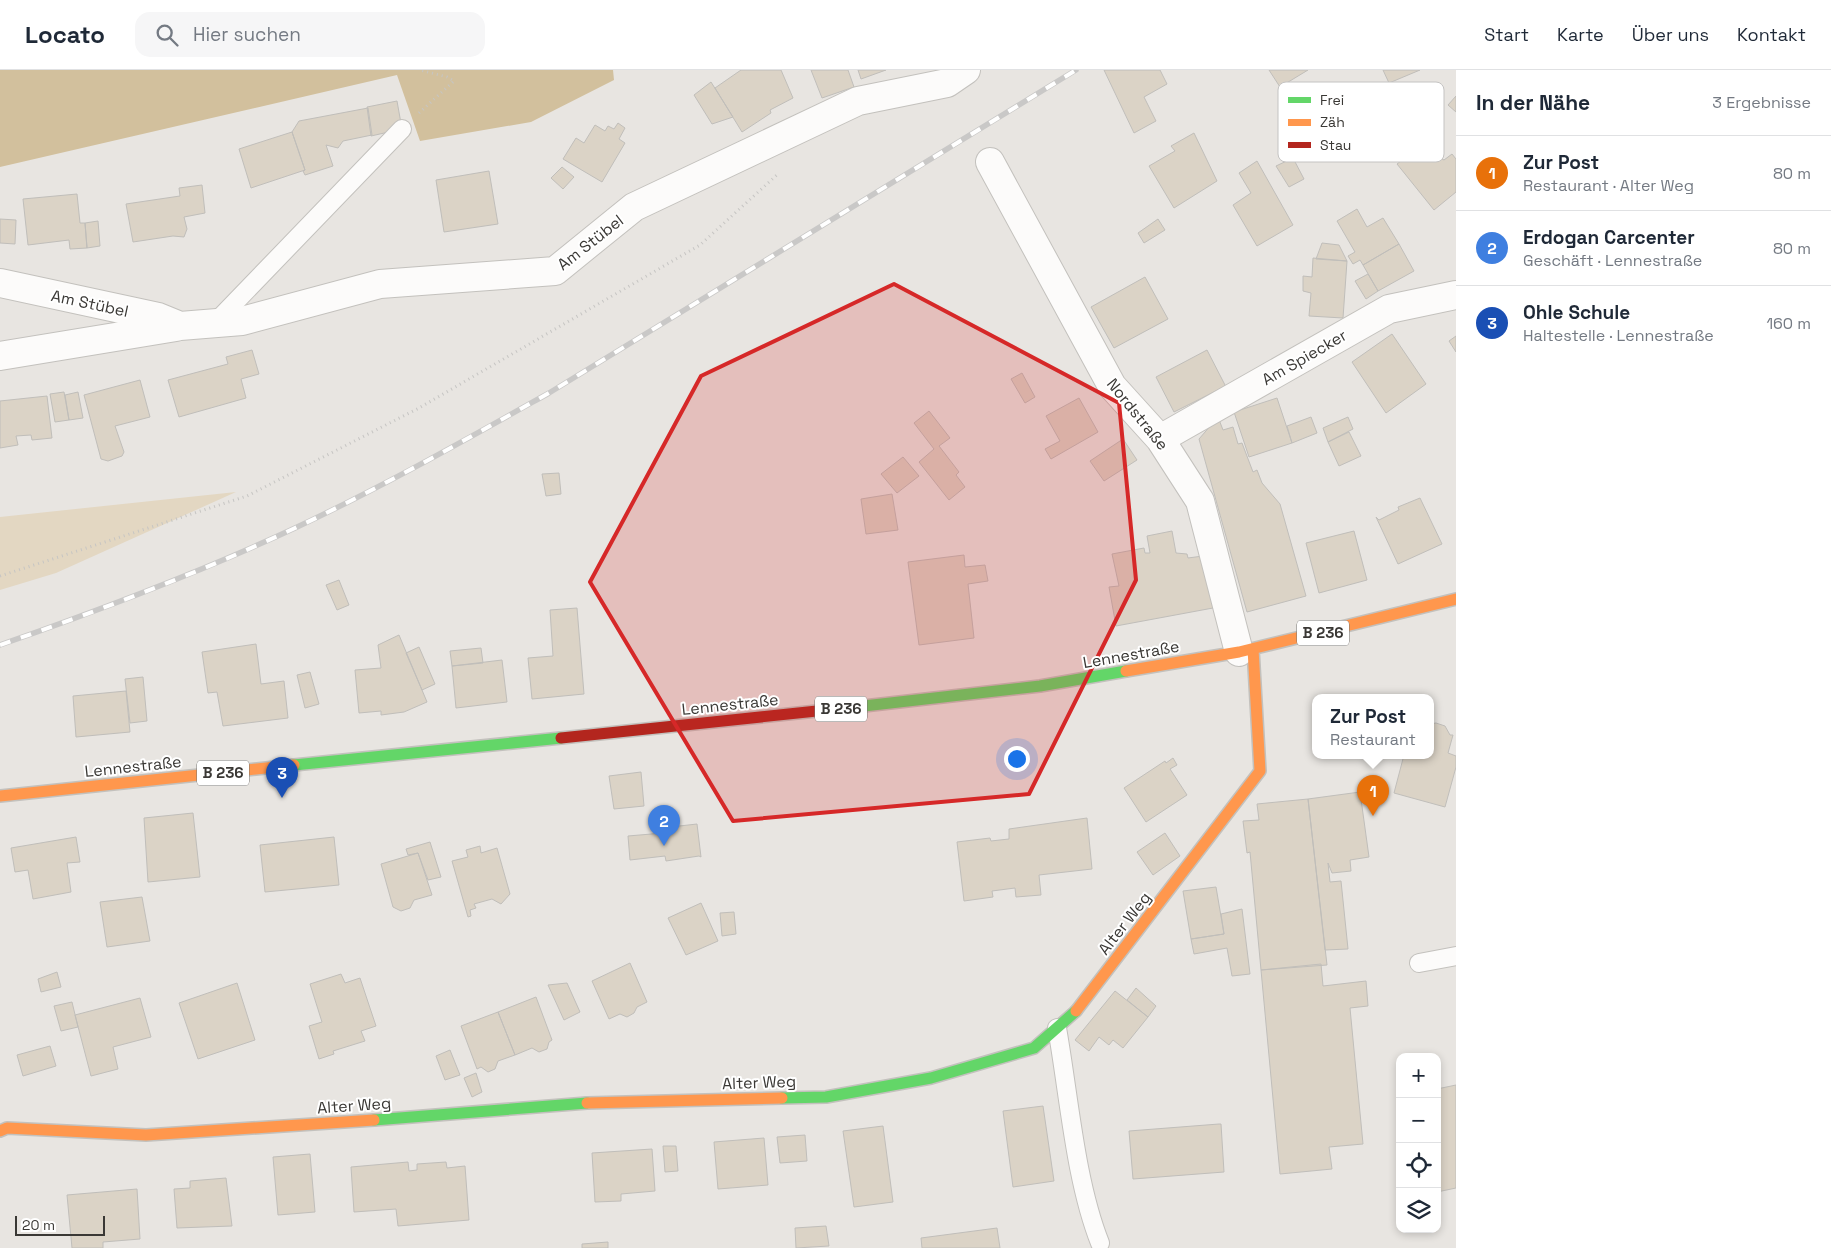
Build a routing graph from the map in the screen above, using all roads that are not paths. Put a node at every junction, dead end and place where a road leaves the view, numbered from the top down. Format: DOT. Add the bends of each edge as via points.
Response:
graph roads {
  1 [pos="957,76"];
  2 [pos="402,129"];
  3 [pos="990,162"];
  4 [pos="0,283"];
  5 [pos="1456,295"];
  6 [pos="214,324"];
  7 [pos="180,326"];
  8 [pos="0,356"];
  9 [pos="1160,439"];
  10 [pos="1456,599"];
  11 [pos="1246,650"];
  12 [pos="0,796"];
  13 [pos="1456,956"];
  14 [pos="1419,963"];
  15 [pos="1058,1028"];
  16 [pos="0,1131"];
  17 [pos="1100,1243"];
  1 -- 6 [label="street, Am Stübel" via="858,100 634,207 555,271 380,284 242,321"];
  2 -- 6 [label="lane"];
  3 -- 9 [label="street, Nordstraße" via="1112,386"];
  4 -- 7 [label="street, Am Stübel" via="158,317"];
  5 -- 9 [label="street, Am Spiecker" via="1389,308"];
  6 -- 7 [label="street, Am Stübel"];
  7 -- 8 [label="street, Am Stübel"];
  9 -- 11 [label="street, Nordstraße" via="1200,501"];
  10 -- 11 [label="street, Lennestraße / B 236"];
  11 -- 12 [label="street, Lennestraße / B 236" via="1040,686"];
  11 -- 15 [label="street, Alter Weg" via="1260,771 1073,1015"];
  13 -- 14 [label="lane"];
  15 -- 16 [label="street, Alter Weg" via="1034,1048 931,1078 826,1097 567,1104 146,1135 7,1128"];
  15 -- 17 [label="lane" via="1081,1174"];
}
